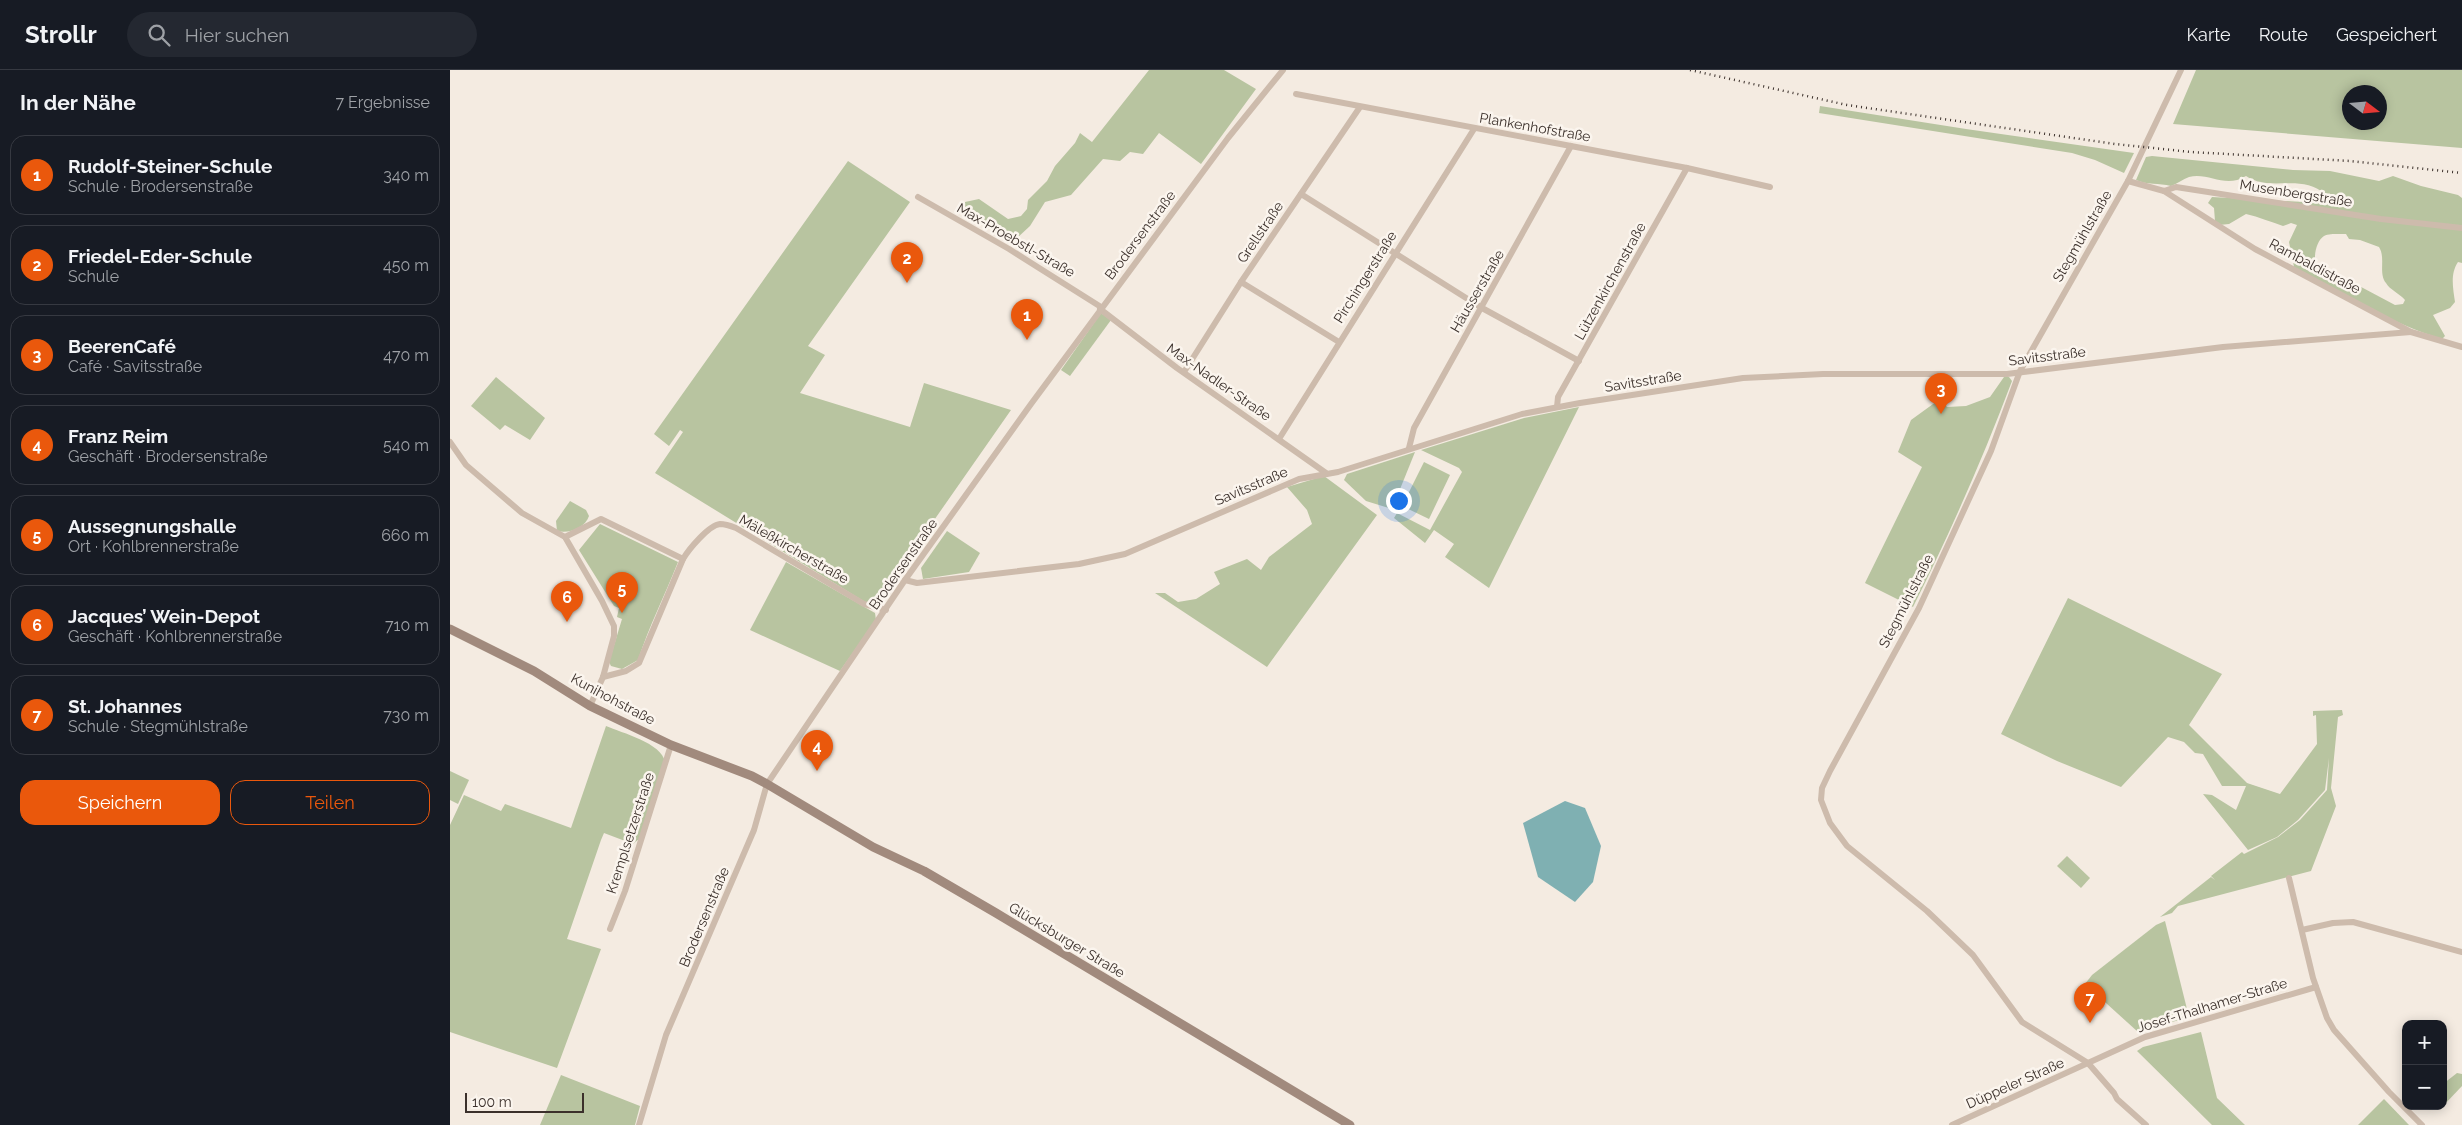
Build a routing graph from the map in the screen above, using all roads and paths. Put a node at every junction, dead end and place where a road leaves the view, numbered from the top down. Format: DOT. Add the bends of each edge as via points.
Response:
graph roads {
  1 [pos="1283,70"];
  2 [pos="2181,70"];
  3 [pos="1296,94"];
  4 [pos="1360,107"];
  5 [pos="1474,129"];
  6 [pos="1571,146"];
  7 [pos="1687,168"];
  8 [pos="2128,181"];
  9 [pos="1770,187"];
  10 [pos="2164,190"];
  11 [pos="1301,194"];
  12 [pos="918,197"];
  13 [pos="2462,228"];
  14 [pos="1396,253"];
  15 [pos="1241,282"];
  16 [pos="1100,308"];
  17 [pos="1482,308"];
  18 [pos="2411,332"];
  19 [pos="1339,342"];
  20 [pos="2462,347"];
  21 [pos="1579,361"];
  22 [pos="2020,371"];
  23 [pos="1184,372"];
  24 [pos="1557,407"];
  25 [pos="1279,439"];
  26 [pos="450,442"];
  27 [pos="1409,448"];
  28 [pos="1326,473"];
  29 [pos="565,537"];
  30 [pos="682,559"];
  31 [pos="906,580"];
  32 [pos="886,610"];
  33 [pos="450,628"];
  34 [pos="603,677"];
  35 [pos="590,706"];
  36 [pos="671,745"];
  37 [pos="768,784"];
  38 [pos="2289,878"];
  39 [pos="610,929"];
  40 [pos="2302,930"];
  41 [pos="2462,952"];
  42 [pos="2316,988"];
  43 [pos="2088,1063"];
  44 [pos="639,1125"];
  45 [pos="1350,1125"];
  46 [pos="1952,1125"];
  47 [pos="2146,1125"];
  48 [pos="2422,1125"];
  1 -- 16 [label="street, Brodersenstraße"];
  2 -- 8 [label="street, Stegmühlstraße"];
  3 -- 4 [label="street, Plankenhofstraße"];
  4 -- 5 [label="street, Plankenhofstraße"];
  4 -- 11 [label="street, Grellstraße"];
  5 -- 6 [label="street, Plankenhofstraße"];
  5 -- 14 [label="street, Pirchingerstraße"];
  6 -- 7 [label="street, Plankenhofstraße"];
  6 -- 17 [label="street, Häusserstraße"];
  7 -- 9 [label="street, Plankenhofstraße"];
  7 -- 21 [label="street, Lützenkirchenstraße"];
  8 -- 10 [label="street, Musenbergstraße"];
  8 -- 22 [label="street, Stegmühlstraße"];
  10 -- 13 [label="street, Musenbergstraße" via="2176,187 2381,219"];
  10 -- 18 [label="street, Rambaldistraße" via="2255,249"];
  11 -- 14 [label="street"];
  11 -- 15 [label="street, Grellstraße"];
  12 -- 16 [label="street, Max-Proebstl-Straße" via="1009,249"];
  14 -- 17 [label="street"];
  14 -- 19 [label="street, Pirchingerstraße"];
  15 -- 19 [label="street"];
  15 -- 23 [label="street, Grellstraße"];
  16 -- 23 [label="street, Max-Nadler-Straße"];
  16 -- 31 [label="street, Brodersenstraße"];
  17 -- 21 [label="street"];
  17 -- 27 [label="street, Häusserstraße" via="1414,428"];
  18 -- 20 [label="street, Rambaldistraße"];
  18 -- 22 [label="street, Savitsstraße" via="2223,347"];
  19 -- 25 [label="street, Pirchingerstraße"];
  21 -- 24 [label="street, Lützenkirchenstraße" via="1558,397"];
  22 -- 24 [label="street, Savitsstraße" via="2007,374 1833,374 1743,378"];
  22 -- 43 [label="street, Stegmühlstraße" via="1991,450 1919,608 1830,771 1822,788 1821,800 1830,824 1847,846 1927,911 1973,954 2022,1022"];
  23 -- 25 [label="street, Max-Nadler-Straße"];
  24 -- 27 [label="street, Savitsstraße" via="1522,414"];
  25 -- 28 [label="street, Max-Nadler-Straße"];
  26 -- 29 [label="street" via="466,465 522,513"];
  27 -- 28 [label="street, Savitsstraße" via="1338,472"];
  28 -- 31 [label="street, Savitsstraße" via="1270,490 1125,554 1079,564 917,583"];
  29 -- 30 [label="street" via="600,519"];
  29 -- 34 [label="street" via="614,626"];
  30 -- 32 [label="street, Mäleßkircherstraße" via="696,542 718,524 724,524 864,604"];
  30 -- 34 [label="street" via="639,663 626,671"];
  31 -- 32 [label="street, Brodersenstraße"];
  32 -- 37 [label="street, Brodersenstraße"];
  33 -- 35 [label="street, Kunihohstraße" via="534,671"];
  34 -- 35 [label="street"];
  35 -- 36 [label="street, Kunihohstraße"];
  36 -- 37 [label="street, Kunihohstraße"];
  36 -- 39 [label="street, Kremplsetzerstraße" via="625,892"];
  37 -- 44 [label="street, Brodersenstraße" via="754,830 666,1035"];
  37 -- 45 [label="street, Glücksburger Straße" via="873,847 924,871 996,913"];
  38 -- 40 [label="street"];
  40 -- 41 [label="street" via="2353,922"];
  40 -- 42 [label="street"];
  42 -- 43 [label="street, Josef-Thalhamer-Straße" via="2145,1037"];
  42 -- 48 [label="street" via="2334,1030"];
  43 -- 46 [label="street, Düppeler Straße"];
  43 -- 47 [label="street, Stegmühlstraße" via="2117,1099"];
}
